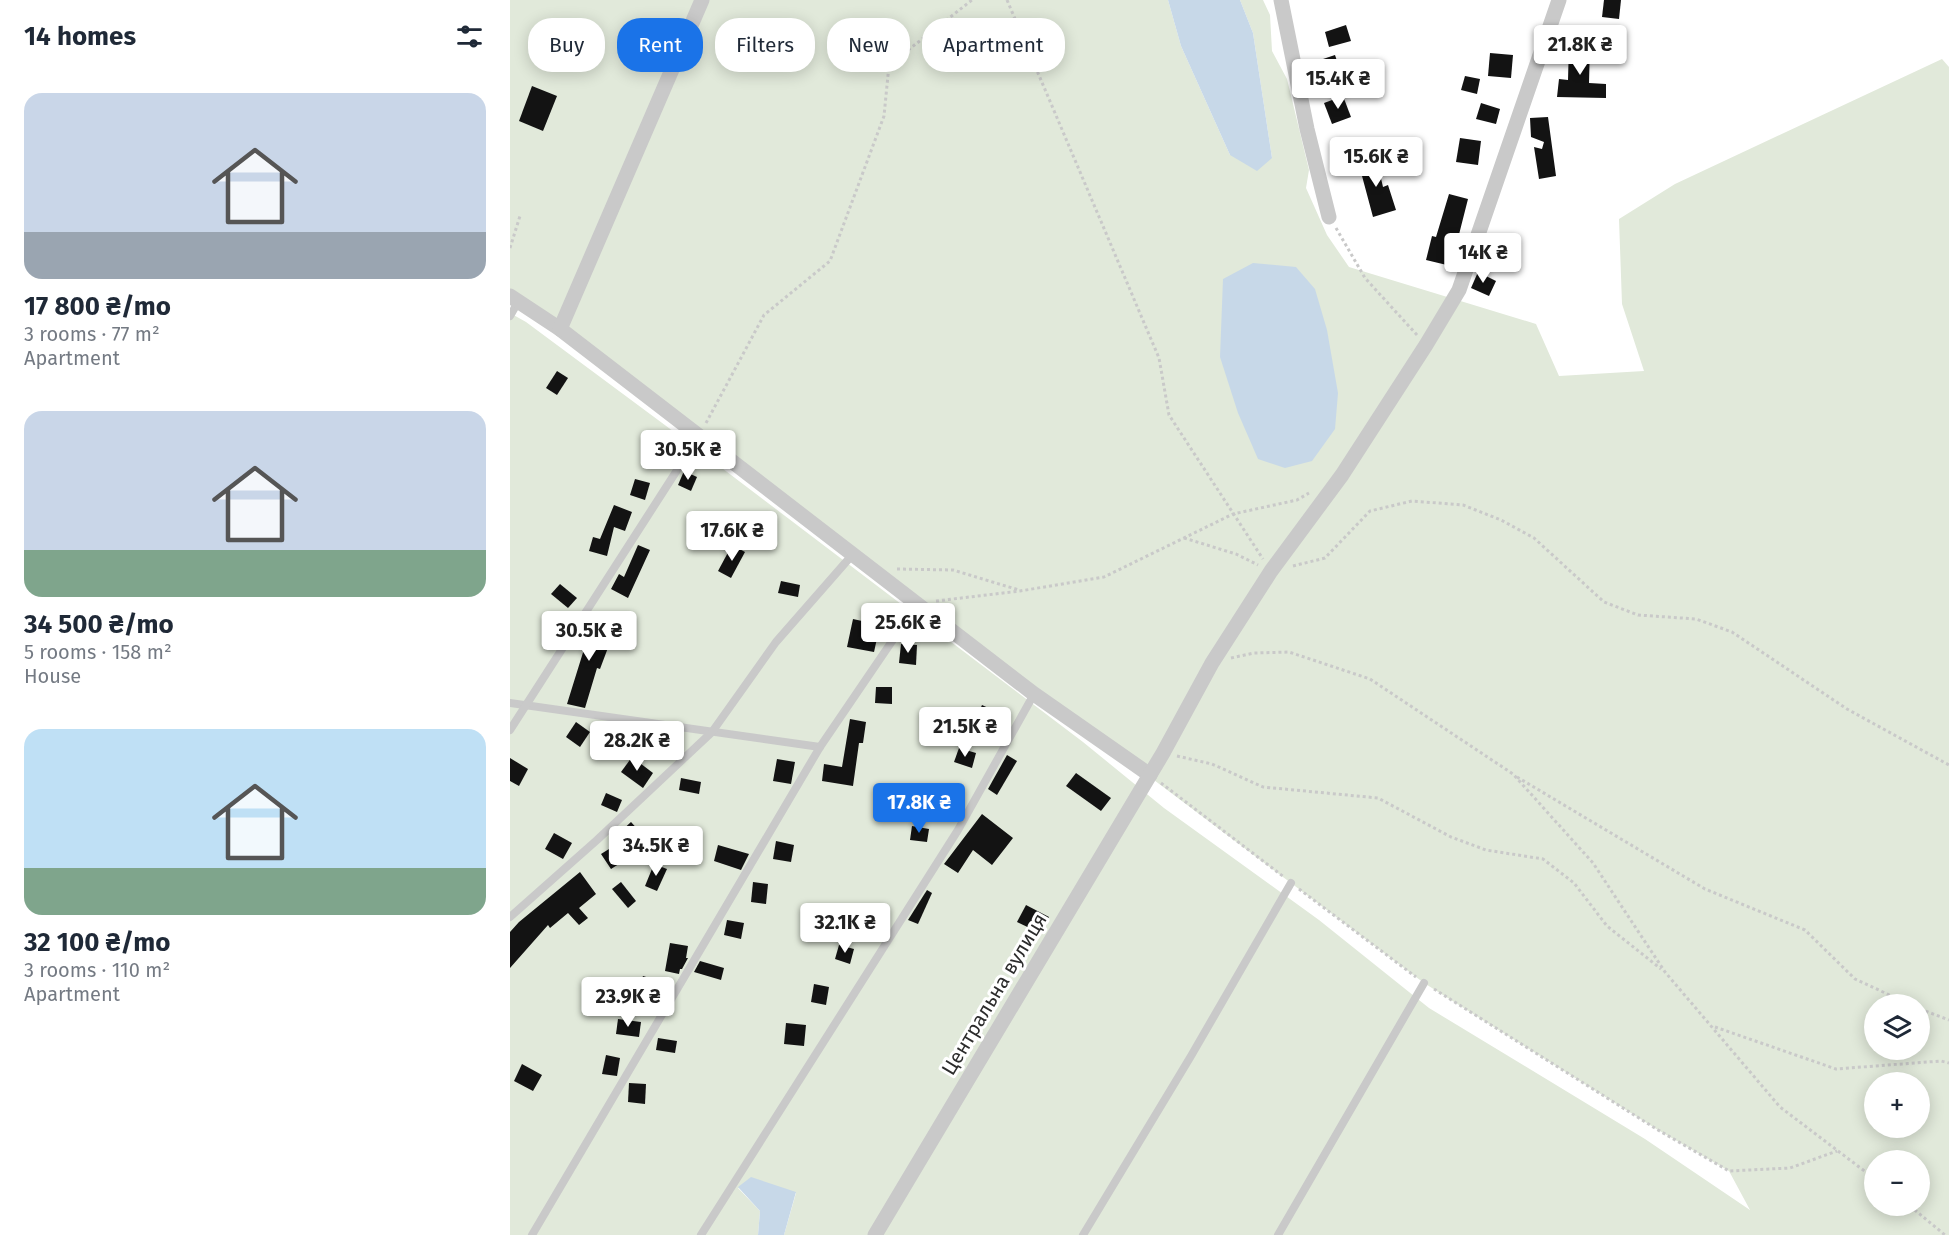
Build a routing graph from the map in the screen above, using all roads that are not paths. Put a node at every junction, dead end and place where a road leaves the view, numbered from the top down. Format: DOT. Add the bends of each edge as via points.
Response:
graph roads {
  1 [pos="702,0"];
  2 [pos="1281,0"];
  3 [pos="1559,0"];
  4 [pos="1329,216"];
  5 [pos="514,299"];
  6 [pos="510,316"];
  7 [pos="560,328"];
  8 [pos="699,435"];
  9 [pos="853,554"];
  10 [pos="918,603"];
  11 [pos="1034,694"];
  12 [pos="510,703"];
  13 [pos="526,706"];
  14 [pos="510,730"];
  15 [pos="711,732"];
  16 [pos="820,747"];
  17 [pos="1150,775"];
  18 [pos="1291,883"];
  19 [pos="510,917"];
  20 [pos="1424,983"];
  21 [pos="532,1235"];
  22 [pos="701,1235"];
  23 [pos="875,1235"];
  24 [pos="1083,1235"];
  25 [pos="1278,1235"];
  1 -- 7 [label="street"];
  2 -- 4 [label="street"];
  3 -- 17 [label="street, Центральна вулиця" via="1459,290 1342,475 1271,571 1212,663"];
  5 -- 6 [label="lane"];
  5 -- 7 [label="street"];
  7 -- 8 [label="street"];
  8 -- 9 [label="street"];
  8 -- 13 [label="lane"];
  9 -- 10 [label="street"];
  9 -- 15 [label="lane" via="776,642"];
  10 -- 11 [label="street"];
  10 -- 16 [label="lane"];
  11 -- 17 [label="street"];
  11 -- 22 [label="lane" via="958,830"];
  12 -- 13 [label="lane"];
  13 -- 14 [label="lane"];
  13 -- 15 [label="lane"];
  15 -- 16 [label="lane"];
  15 -- 19 [label="lane"];
  16 -- 21 [label="lane"];
  17 -- 23 [label="street, Центральна вулиця"];
  18 -- 24 [label="lane"];
  20 -- 25 [label="lane"];
}
